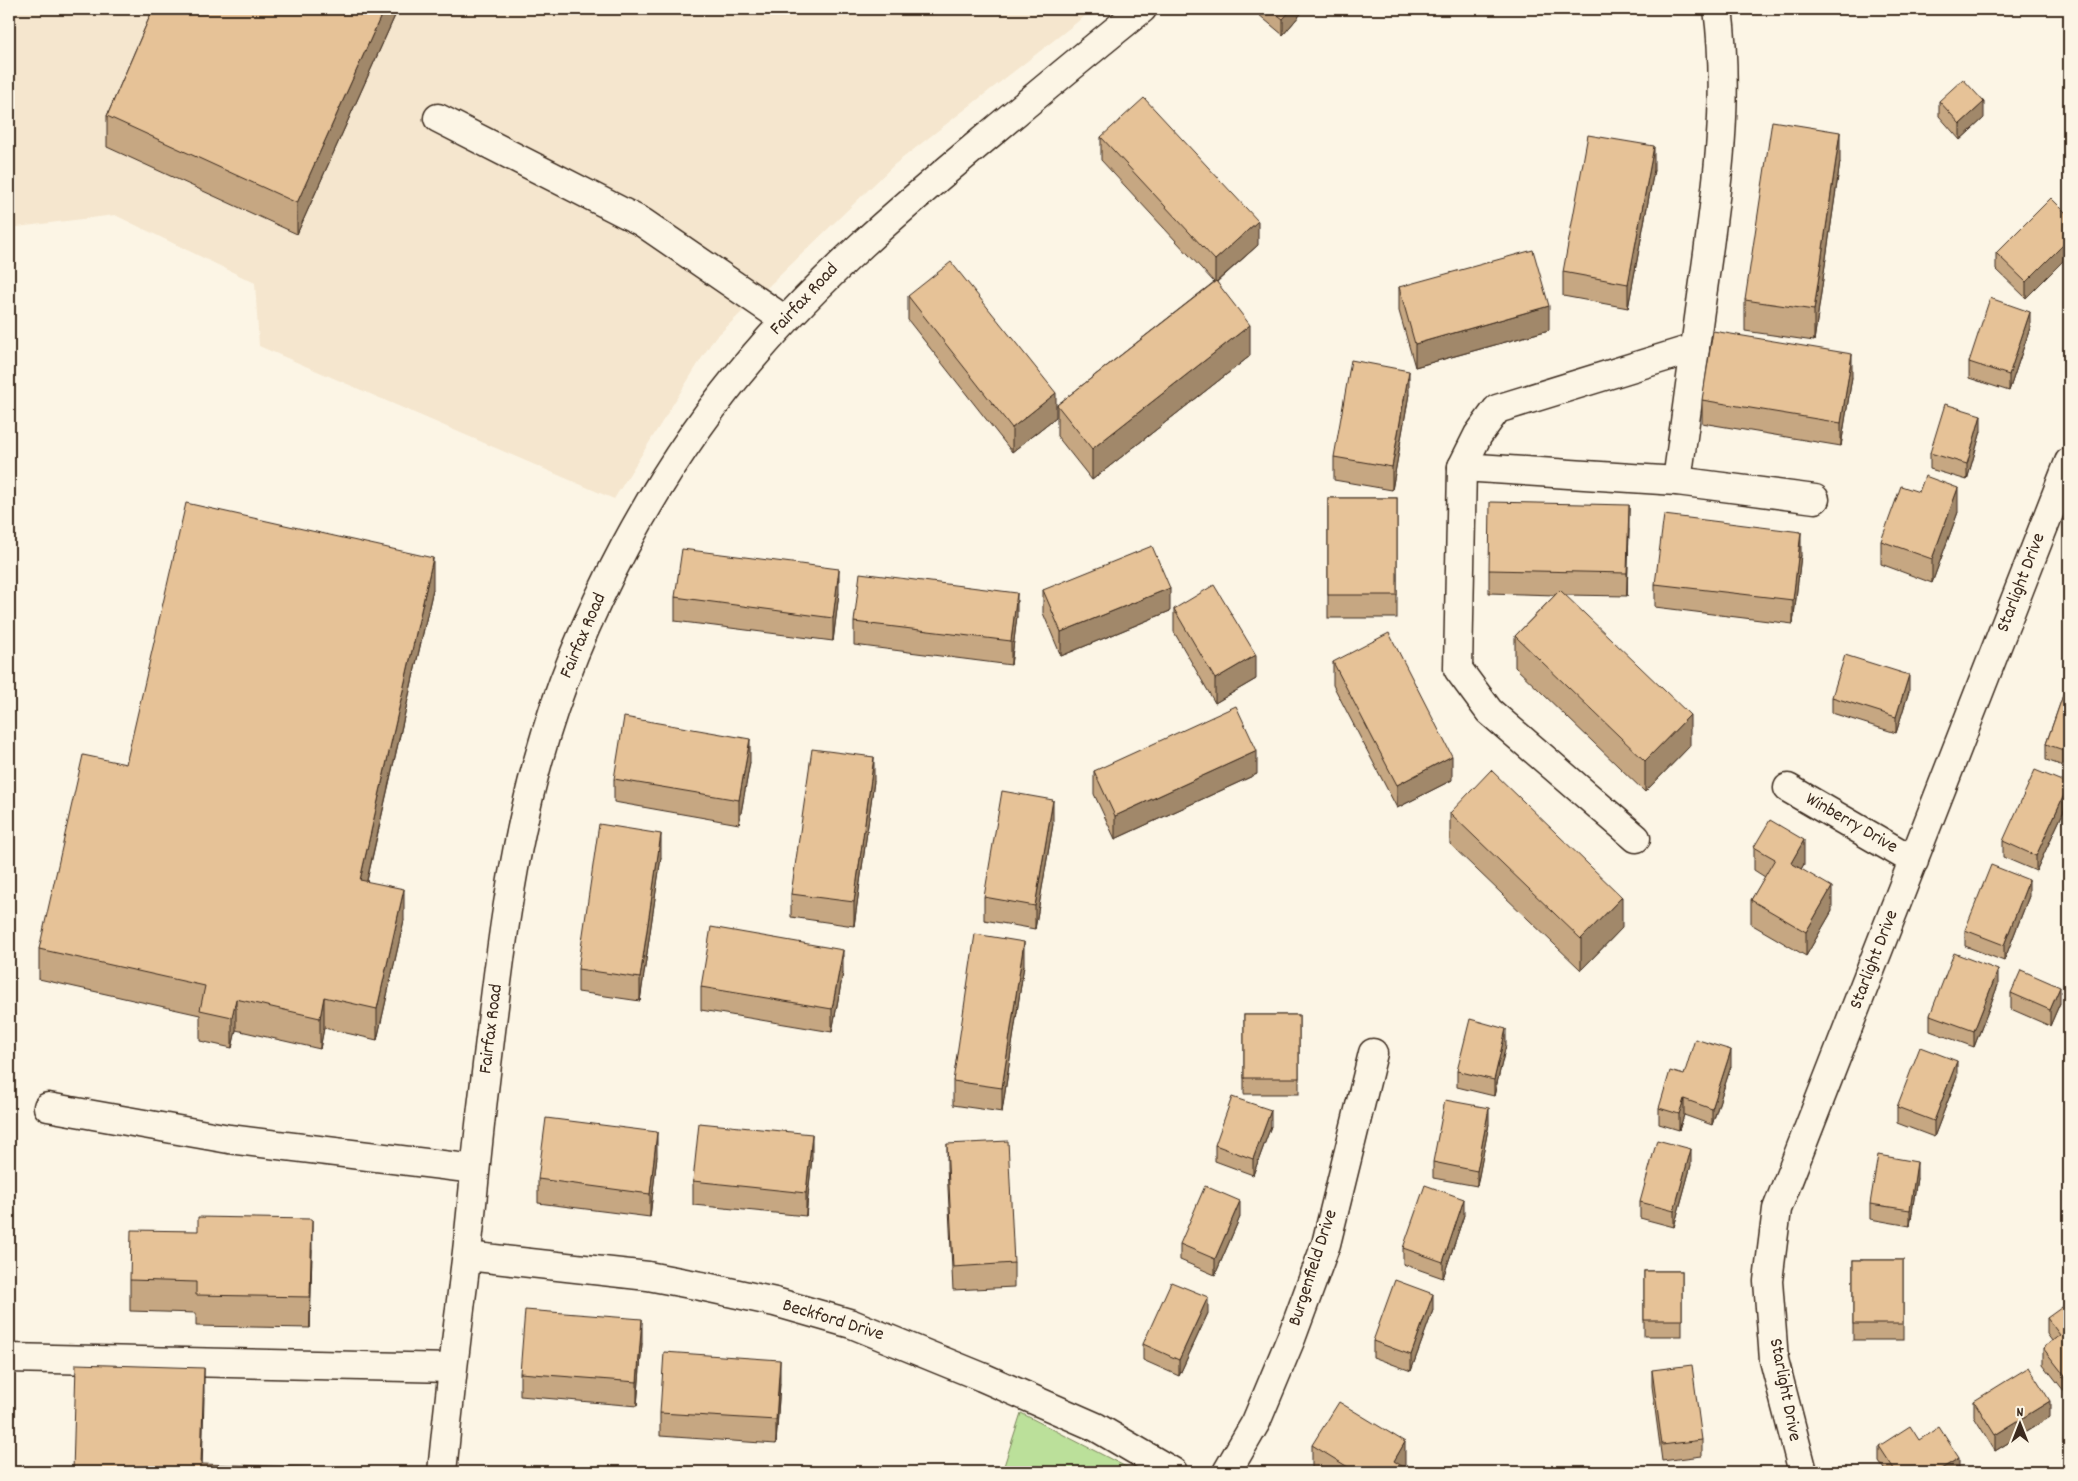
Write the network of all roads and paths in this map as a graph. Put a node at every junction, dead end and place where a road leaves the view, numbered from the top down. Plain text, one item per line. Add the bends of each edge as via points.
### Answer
1 (1142, 9) edge
2 (1718, 9) edge
3 (1112, 19) edge
4 (438, 118) dead end
5 (785, 320) junction
6 (1695, 348) junction
7 (2069, 462) edge
8 (1462, 467) junction
9 (1677, 481) junction
10 (1815, 499) dead end
11 (1788, 788) dead end
12 (1636, 838) dead end
13 (1914, 861) junction
14 (1373, 1053) dead end
15 (48, 1107) dead end
16 (475, 1169) junction
17 (467, 1256) junction
18 (9, 1358) edge
19 (452, 1368) junction
20 (442, 1472) edge
21 (1173, 1472) edge
22 (1227, 1472) edge
23 (1802, 1472) edge

1 - 3 street, Fairfax Road
2 - 6 street via 1722,37 1722,132
3 - 5 street, Fairfax Road via 838,265
4 - 5 street via 642,222
5 - 16 street, Fairfax Road via 709,412 626,545 597,601 552,717 533,778 512,883
6 - 8 street via 1497,409 1478,435
6 - 9 street
7 - 13 street, Starlight Drive
8 - 9 street
8 - 12 street via 1458,669 1489,711
9 - 10 street
11 - 13 street, Winberry Drive
13 - 23 street, Starlight Drive via 1777,1209 1768,1281 1774,1360
14 - 22 street, Burgenfield Drive via 1326,1244 1259,1414
15 - 16 street via 229,1138
16 - 17 street, Fairfax Road
17 - 19 street, Fairfax Road
17 - 21 street, Beckford Drive via 648,1276 775,1302 852,1324 1096,1427
18 - 19 street
19 - 20 street, Fairfax Road

